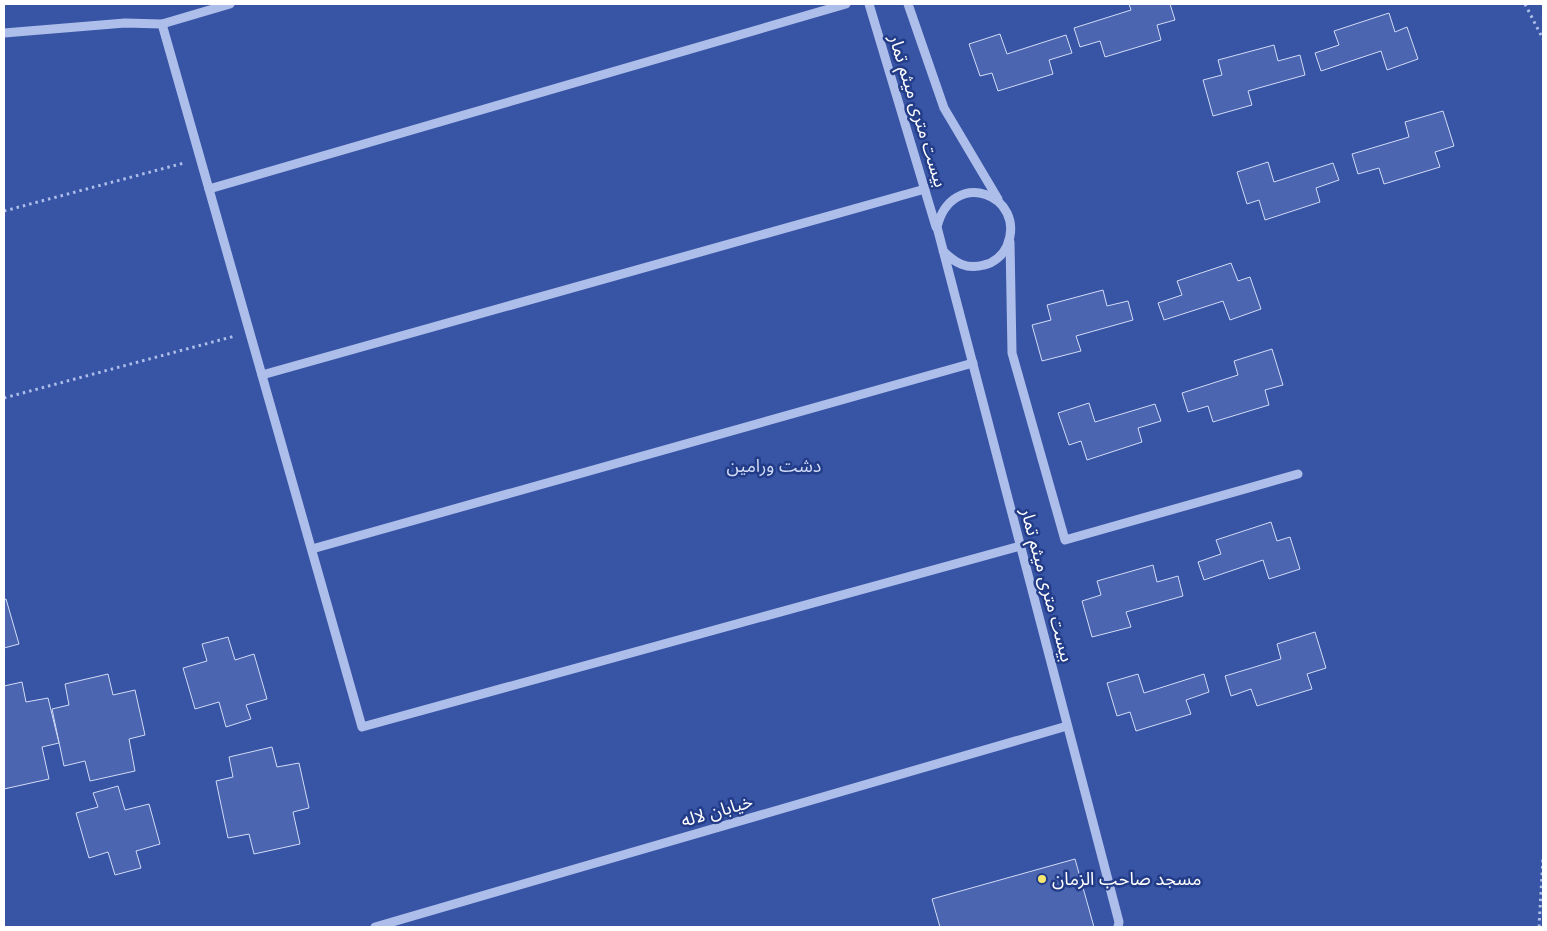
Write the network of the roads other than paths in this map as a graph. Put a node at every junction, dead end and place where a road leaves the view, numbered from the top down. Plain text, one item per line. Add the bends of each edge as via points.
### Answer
1 (230, 4) edge
2 (846, 4) edge
3 (869, 4) edge
4 (908, 4) edge
5 (162, 24) junction
6 (4, 33) edge
7 (209, 189) junction
8 (925, 189) junction
9 (1001, 204) junction
10 (936, 228) junction
11 (1010, 238) junction
12 (943, 251) junction
13 (973, 364) junction
14 (262, 375) junction
15 (1298, 474) dead end
16 (1020, 546) junction
17 (312, 549) junction
18 (1067, 726) junction
19 (389, 925) edge
20 (375, 927) edge
21 (1118, 927) edge

1 - 5 street
2 - 7 street
3 - 8 street, بیست متری میثم تمار
4 - 9 street via 944,108
5 - 6 street via 125,23
5 - 7 street
7 - 14 street
8 - 10 street, بیست متری میثم تمار
8 - 14 street
9 - 10 street via 980,193 967,193 946,205
9 - 11 street via 1008,214
10 - 12 street
11 - 12 street via 997,259 986,265 963,265
11 - 15 street via 1012,353 1065,540
12 - 13 street, بیست متری میثم تمار
13 - 16 street, بیست متری میثم تمار
13 - 17 street
14 - 17 street
16 - 17 street via 362,727
16 - 18 street, بیست متری میثم تمار
18 - 19 street, خیابان لاله
18 - 21 street, بیست متری میثم تمار
19 - 20 street, خیابان لاله

